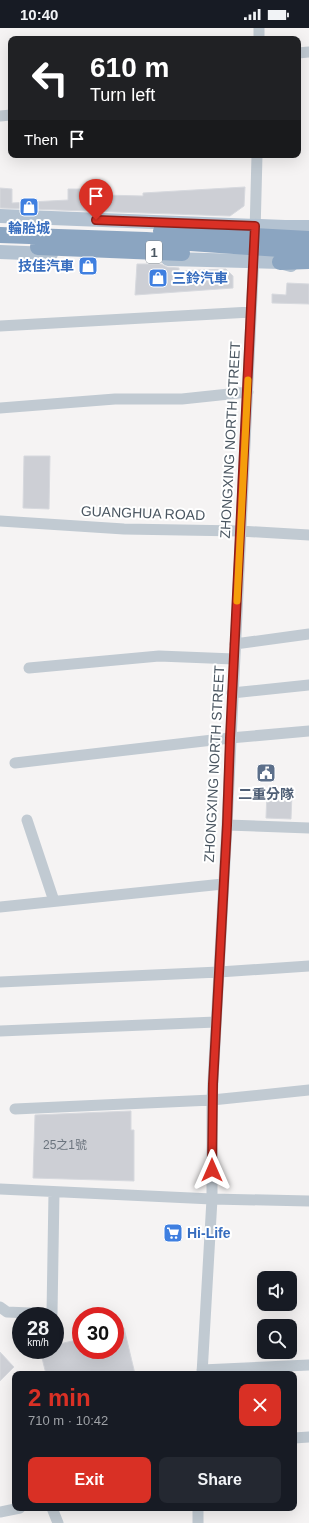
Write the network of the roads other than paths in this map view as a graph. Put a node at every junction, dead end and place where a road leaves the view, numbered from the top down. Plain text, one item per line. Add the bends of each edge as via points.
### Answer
1 (257, 158) edge
2 (0, 216) edge
3 (0, 224) edge
4 (255, 226) junction
5 (285, 227) joint
6 (309, 228) edge
7 (0, 235) edge
8 (309, 238) edge
9 (0, 246) edge
10 (0, 252) edge
11 (309, 252) edge
12 (309, 255) edge
13 (309, 261) edge
14 (253, 262) junction
15 (280, 262) junction
16 (309, 268) edge
17 (251, 312) junction
18 (0, 326) edge
19 (248, 392) junction
20 (0, 408) edge
21 (0, 521) edge
22 (240, 531) junction
23 (309, 535) edge
24 (309, 634) edge
25 (235, 644) junction
26 (234, 659) junction
27 (29, 668) dead end
28 (309, 685) edge
29 (232, 693) junction
30 (309, 730) edge
31 (230, 738) junction
32 (15, 763) dead end
33 (26, 820) dead end
34 (227, 825) junction
35 (309, 828) edge
36 (223, 884) junction
37 (54, 901) junction
38 (0, 906) edge
39 (309, 966) edge
40 (219, 972) junction
41 (0, 982) edge
42 (216, 1022) junction
43 (0, 1031) edge
44 (309, 1090) edge
45 (212, 1100) junction
46 (15, 1109) dead end
47 (0, 1189) edge
48 (54, 1192) junction
49 (212, 1199) junction
50 (309, 1201) edge
51 (0, 1307) edge
52 (309, 1365) edge
53 (202, 1371) edge
54 (217, 1371) edge
55 (309, 1437) edge
56 (297, 1438) edge
57 (12, 1510) edge
58 (53, 1511) edge
59 (198, 1511) edge
60 (0, 1512) edge
61 (58, 1523) edge
62 (198, 1523) edge

1 - 4 street, ZHONGXING NORTH STREET
2 - 4 main road, 1
3 - 8 highway, 1
4 - 5 main road, 1
4 - 14 street, ZHONGXING NORTH STREET
5 - 6 highway
7 - 11 highway via 146,240
9 - 12 highway, 1
10 - 14 main road, 1
13 - 15 highway
14 - 15 main road, 1
14 - 17 street, ZHONGXING NORTH STREET
15 - 16 main road, 1
17 - 18 street
17 - 19 street, ZHONGXING NORTH STREET
19 - 20 street via 182,399 115,399
19 - 22 street, ZHONGXING NORTH STREET
21 - 22 street, GUANGHUA ROAD via 124,529
22 - 23 street, GUANGHUA ROAD
22 - 25 street, ZHONGXING NORTH STREET
24 - 25 street
25 - 26 street, ZHONGXING NORTH STREET
26 - 27 street via 159,656
26 - 29 street, ZHONGXING NORTH STREET
28 - 29 street
29 - 31 street, ZHONGXING NORTH STREET
30 - 31 street
31 - 32 street
31 - 34 street, ZHONGXING NORTH STREET
33 - 37 street
34 - 35 street
34 - 36 street, ZHONGXING NORTH STREET
36 - 37 street
36 - 40 street, ZHONGXING NORTH STREET
37 - 38 street
39 - 40 street
40 - 41 street
40 - 42 street, ZHONGXING NORTH STREET
42 - 43 street
42 - 45 street, ZHONGXING NORTH STREET
44 - 45 street
45 - 46 street
45 - 49 street, ZHONGXING NORTH STREET
47 - 48 street
48 - 49 street
48 - 51 street via 52,1314 7,1312
49 - 50 street
49 - 53 street, ZHONGXING NORTH STREET
52 - 54 street
55 - 56 street
57 - 60 street
58 - 61 street
59 - 62 street

